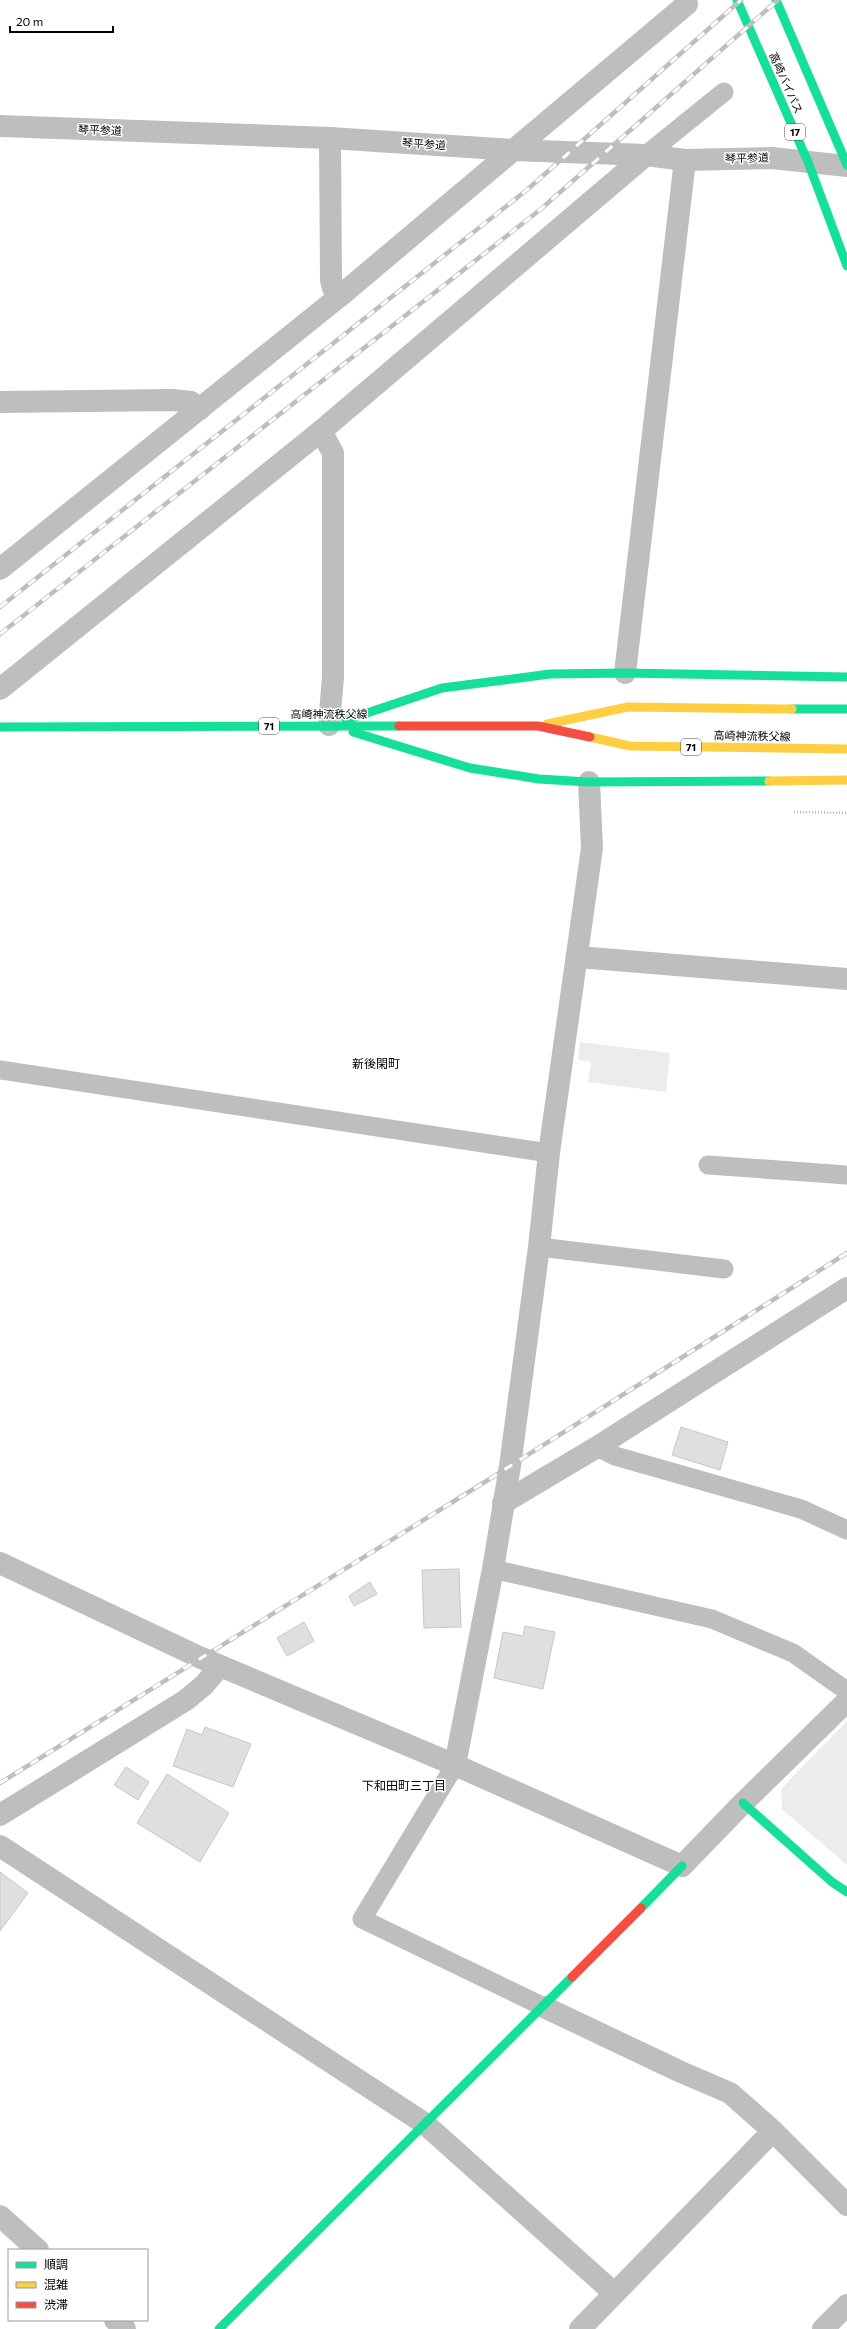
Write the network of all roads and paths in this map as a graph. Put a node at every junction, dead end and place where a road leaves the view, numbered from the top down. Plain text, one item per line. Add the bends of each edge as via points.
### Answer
1 (737, 0) edge
2 (776, 0) edge
3 (686, 4) dead end
4 (724, 92) dead end
5 (0, 126) edge
6 (330, 138) junction
7 (513, 150) junction
8 (646, 155) junction
9 (685, 160) junction
10 (808, 162) junction
11 (847, 166) edge
12 (847, 266) edge
13 (340, 296) junction
14 (0, 402) edge
15 (200, 409) junction
16 (320, 431) junction
17 (0, 569) edge
18 (625, 672) junction
19 (847, 677) edge
20 (0, 689) edge
21 (847, 709) edge
22 (329, 725) junction
23 (538, 726) junction
24 (0, 727) edge
25 (847, 749) edge
26 (847, 780) edge
27 (589, 782) junction
28 (809, 812) dead end
29 (847, 813) edge
30 (578, 957) junction
31 (847, 979) edge
32 (0, 1070) edge
33 (549, 1153) junction
34 (708, 1165) dead end
35 (847, 1175) edge
36 (539, 1248) junction
37 (724, 1269) dead end
38 (847, 1288) edge
39 (597, 1447) junction
40 (503, 1504) junction
41 (847, 1530) edge
42 (0, 1563) edge
43 (493, 1569) junction
44 (220, 1666) junction
45 (847, 1692) edge
46 (847, 1701) edge
47 (455, 1765) junction
48 (743, 1803) junction
49 (0, 1815) edge
50 (0, 1846) edge
51 (682, 1866) junction
52 (847, 1892) edge
53 (544, 2007) junction
54 (424, 2123) junction
55 (773, 2131) junction
56 (847, 2205) edge
57 (0, 2216) edge
58 (37, 2249) edge
59 (614, 2292) junction
60 (847, 2305) edge
61 (116, 2321) edge
62 (125, 2329) edge
63 (219, 2329) edge
64 (580, 2329) edge
65 (823, 2329) edge

1 - 10 main road, 高崎バイパス / 17
2 - 11 main road
3 - 7 street
4 - 8 lane
5 - 6 street, 琴平参道
6 - 7 street, 琴平参道
6 - 13 street via 331,280 333,288
7 - 8 street, 琴平参道
7 - 13 street
8 - 9 street, 琴平参道
8 - 16 street
9 - 10 street, 琴平参道 via 772,158
9 - 18 street
10 - 11 street, 琴平参道
10 - 12 main road, 高崎バイパス / 17
13 - 15 street
14 - 15 street via 172,400 191,402
15 - 17 street
16 - 20 street
16 - 22 street via 333,453 333,677
18 - 19 main road, 71
18 - 22 main road, 71 via 550,674 442,688
21 - 23 main road, 高崎神流秩父線 / 71 via 628,707
22 - 23 main road, 高崎神流秩父線 / 71
22 - 24 main road, 高崎神流秩父線 / 71
22 - 27 main road, 71 via 470,768 539,780
23 - 25 main road, 高崎神流秩父線 / 71 via 630,746
26 - 27 main road, 71
27 - 30 street via 592,848
28 - 29 path
30 - 31 street
30 - 33 street
32 - 33 lane
33 - 36 street
34 - 35 lane
36 - 37 lane
36 - 40 street
38 - 39 street
39 - 40 street
39 - 41 lane via 615,1456 801,1509
40 - 43 street
42 - 44 street
43 - 45 lane via 712,1619 793,1652
43 - 47 street
44 - 47 street
44 - 49 street via 204,1685 186,1700
46 - 48 street
47 - 51 street
47 - 53 lane via 362,1919
48 - 51 street
48 - 52 main road via 832,1882
50 - 54 street
51 - 53 main road
53 - 54 main road
53 - 55 street via 730,2093
54 - 59 street
54 - 63 main road
55 - 56 street
55 - 59 street
57 - 58 street
59 - 64 street
60 - 65 street
61 - 62 street

